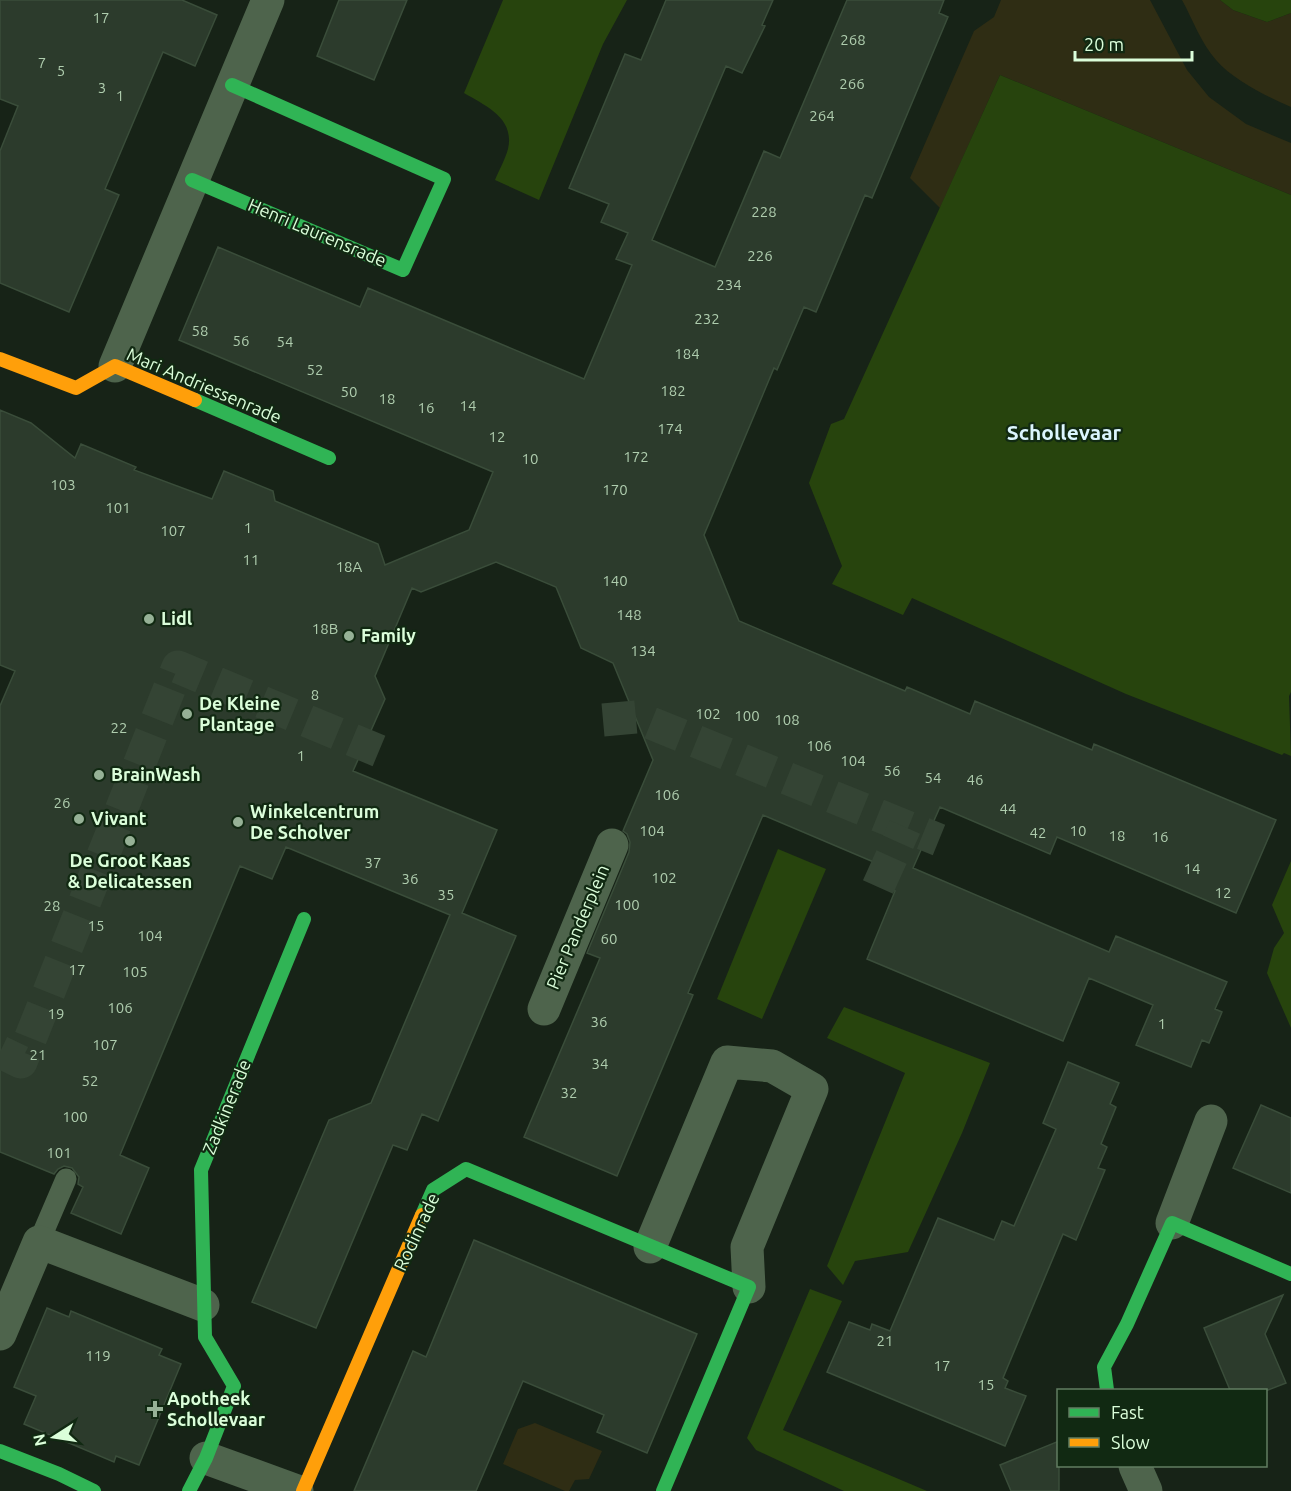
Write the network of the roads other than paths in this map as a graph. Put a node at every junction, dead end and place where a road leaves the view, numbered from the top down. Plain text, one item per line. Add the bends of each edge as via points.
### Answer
1 (268, 0) edge
2 (232, 85) junction
3 (192, 180) junction
4 (0, 359) edge
5 (115, 366) junction
6 (329, 458) dead end
7 (612, 845) dead end
8 (304, 920) dead end
9 (544, 1009) dead end
10 (1211, 1121) dead end
11 (66, 1179) dead end
12 (1172, 1223) junction
13 (39, 1242) junction
14 (650, 1247) junction
15 (1291, 1274) edge
16 (749, 1287) junction
17 (202, 1305) junction
18 (0, 1334) edge
19 (1107, 1389) edge
20 (0, 1451) edge
21 (206, 1458) junction
22 (1135, 1467) edge
23 (94, 1491) edge
24 (189, 1491) edge
25 (297, 1491) edge
26 (303, 1491) edge
27 (663, 1491) edge
28 (1146, 1491) edge

1 - 2 street
2 - 3 street
2 - 3 street, Henri Laurensrade via 444,179 403,270
3 - 5 street
4 - 5 street, Mari Andriessenrade via 75,388
5 - 6 street, Mari Andriessenrade
7 - 9 street, Pier Panderplein
8 - 17 street, Zadkinerade via 201,1170
10 - 12 street
11 - 13 lane
12 - 15 street
12 - 19 street via 1104,1366
13 - 17 street
13 - 18 street
14 - 16 street, Rodinrade
14 - 16 street via 727,1062 772,1066 812,1089 747,1247
14 - 26 street, Rodinrade via 466,1169 433,1190
16 - 27 street
17 - 21 street, Zadkinerade via 205,1337 234,1386
20 - 23 street
21 - 24 street, Zadkinerade
21 - 25 street
22 - 28 street

